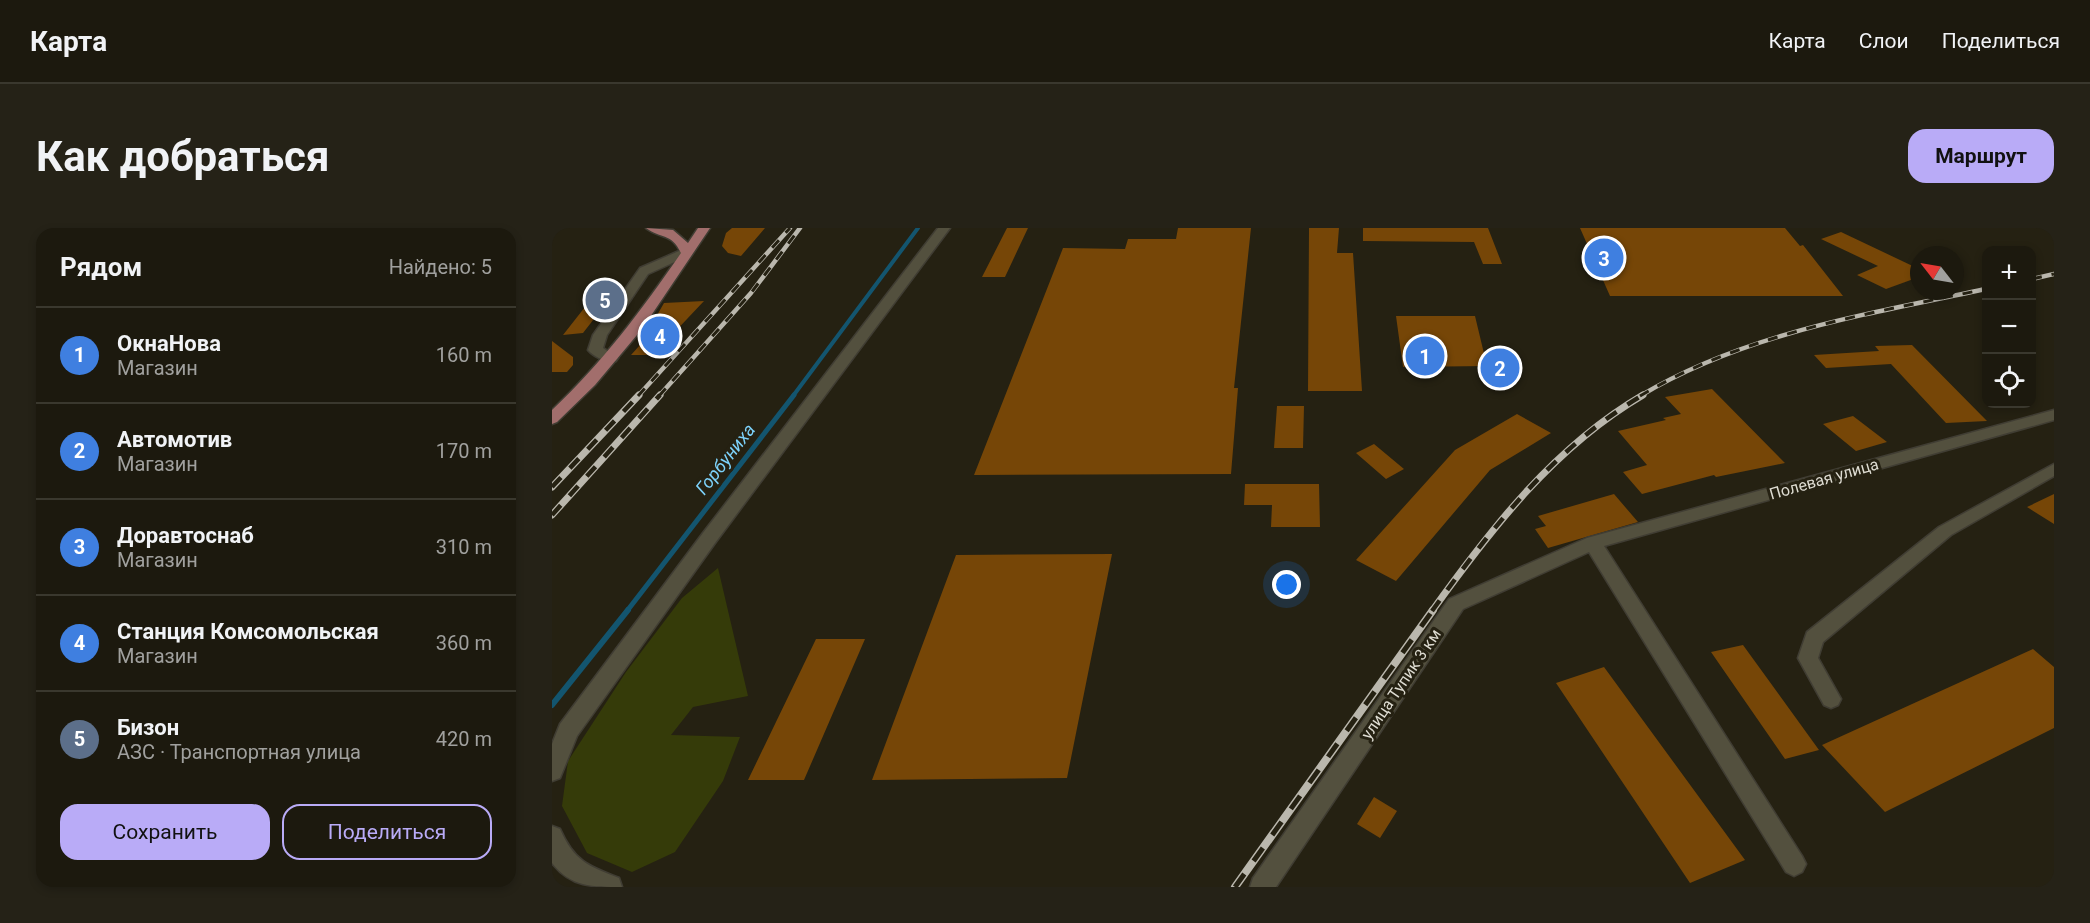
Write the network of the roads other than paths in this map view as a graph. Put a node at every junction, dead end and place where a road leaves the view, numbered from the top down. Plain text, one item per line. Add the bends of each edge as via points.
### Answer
1 (652, 228) edge
2 (704, 228) edge
3 (944, 228) edge
4 (686, 252) junction
5 (611, 358) junction
6 (2054, 415) edge
7 (552, 419) edge
8 (2054, 469) edge
9 (1593, 543) junction
10 (1831, 699) dead end
11 (552, 771) edge
12 (552, 837) edge
13 (1794, 864) dead end
14 (610, 887) edge
15 (1262, 887) edge

1 - 4 main road via 671,233 682,241
2 - 4 main road
3 - 11 street via 568,731
4 - 5 main road
4 - 5 street via 644,271 600,335 595,350
5 - 7 main road
6 - 9 street, Полевая улица
8 - 10 street via 1945,531 1814,638 1808,658
9 - 13 street
9 - 15 street, улица Тупик 3 км via 1456,604
12 - 14 street via 559,855 578,875

